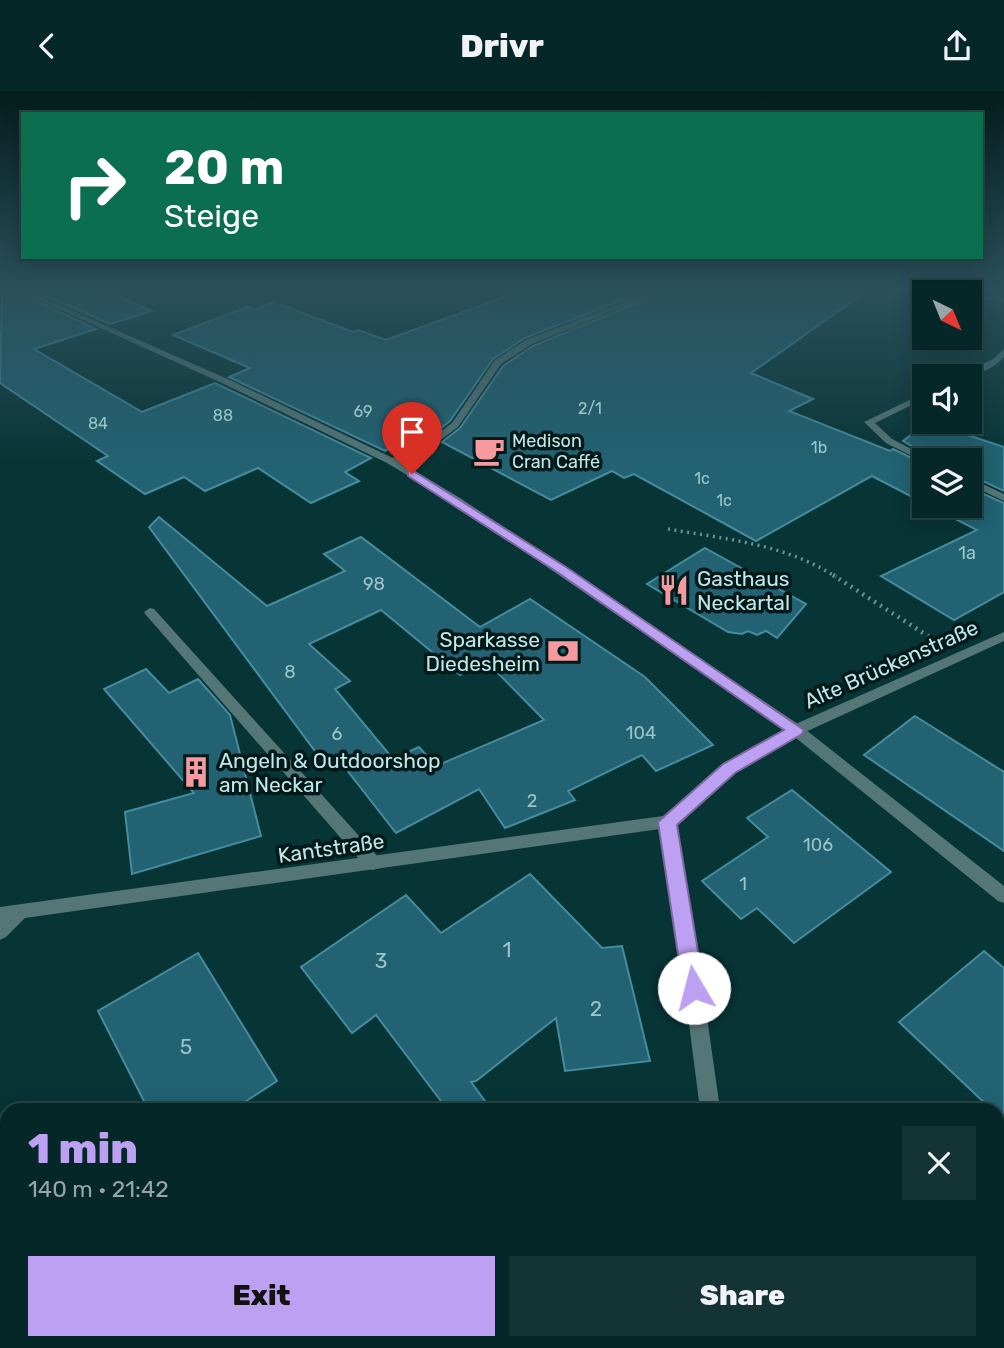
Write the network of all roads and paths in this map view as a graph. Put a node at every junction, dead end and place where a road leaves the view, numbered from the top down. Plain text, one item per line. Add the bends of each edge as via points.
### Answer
1 (153, 349) edge
2 (519, 349) edge
3 (1004, 352) edge
4 (982, 368) edge
5 (912, 401) edge
6 (912, 452) edge
7 (391, 461) junction
8 (982, 487) edge
9 (1004, 498) edge
10 (668, 529) dead end
11 (149, 613) dead end
12 (1004, 636) edge
13 (958, 657) junction
14 (796, 730) junction
15 (667, 822) junction
16 (373, 863) junction
17 (1004, 896) edge
18 (19, 913) junction
19 (0, 914) edge
20 (0, 932) edge
21 (709, 1103) edge

1 - 7 street
2 - 7 street via 498,362 455,425
3 - 4 street
5 - 6 street via 869,422 889,441
7 - 14 street via 540,555
8 - 9 street
10 - 13 path via 757,544 816,563
11 - 16 street
12 - 13 street, Alte Brückenstraße
13 - 14 street, Alte Brückenstraße
14 - 15 street, Alte Brückenstraße via 729,769
14 - 17 street
15 - 16 street, Kantstraße
15 - 21 street
16 - 18 street, Kantstraße
18 - 19 street, Kantstraße
18 - 20 street

